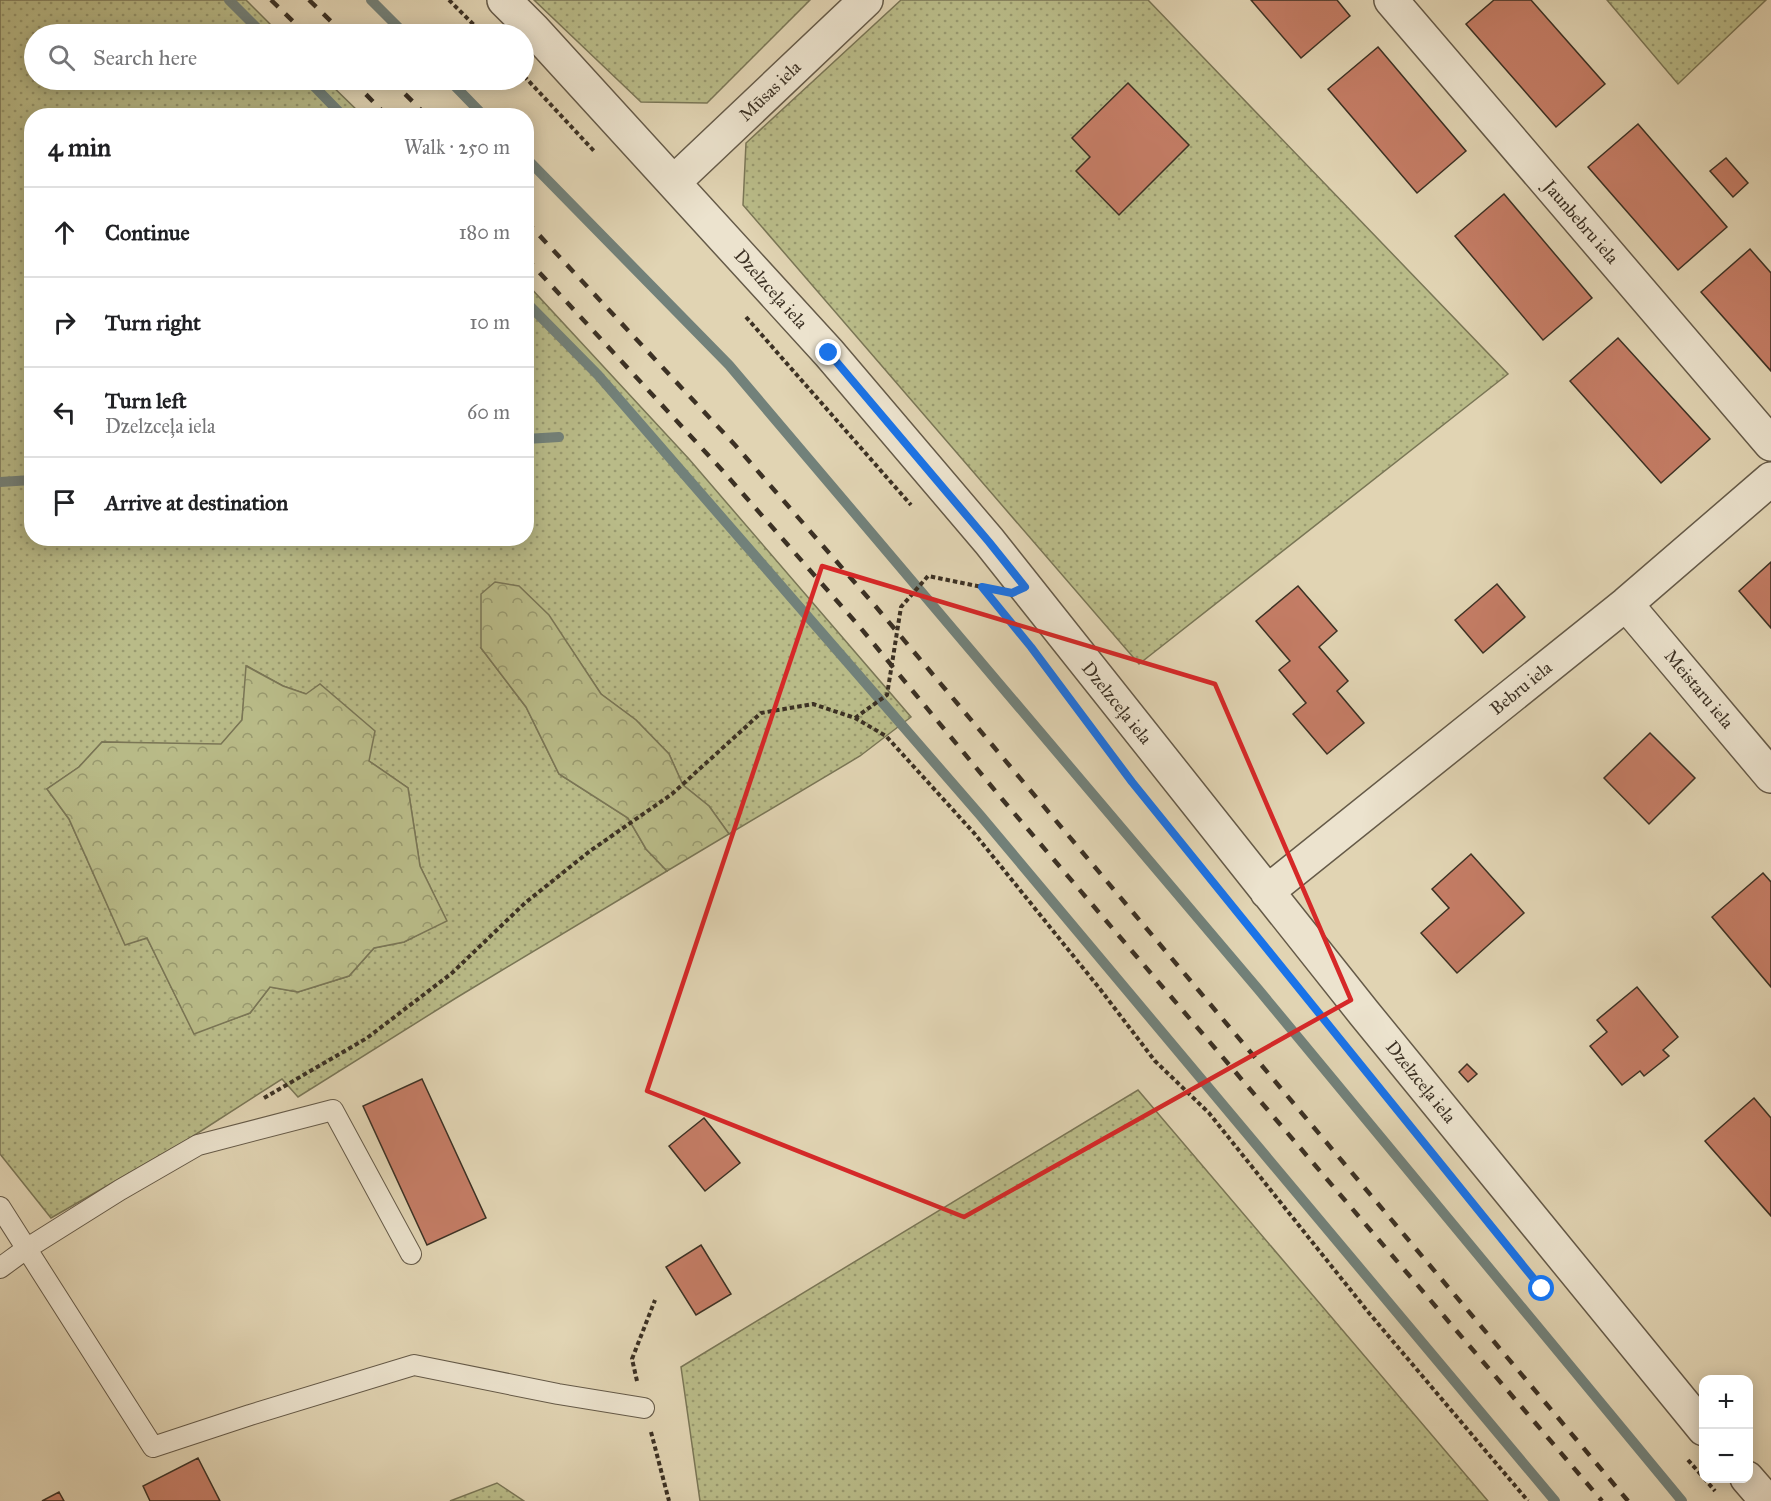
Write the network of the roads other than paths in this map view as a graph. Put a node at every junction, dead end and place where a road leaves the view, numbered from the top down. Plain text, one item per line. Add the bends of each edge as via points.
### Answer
1 (504, 0) edge
2 (866, 0) edge
3 (1391, 0) edge
4 (529, 24) edge
5 (534, 29) edge
6 (674, 183) junction
7 (1771, 444) edge
8 (1771, 479) edge
9 (1626, 604) junction
10 (1771, 776) edge
11 (1267, 891) junction
12 (0, 1207) edge
13 (26, 1249) junction
14 (411, 1254) dead end
15 (0, 1268) edge
16 (644, 1408) dead end
17 (1699, 1423) edge
18 (1751, 1483) edge
19 (1767, 1501) edge

1 - 4 street, Dzelzceļa iela
2 - 6 street, Mūsas iela
3 - 7 street, Jaunbebru iela
5 - 6 street, Dzelzceļa iela
6 - 11 street, Dzelzceļa iela via 829,353 989,542
8 - 9 street, Bebru iela
9 - 10 street, Meistaru iela
9 - 11 street, Bebru iela
11 - 17 street, Dzelzceļa iela
12 - 13 lane
13 - 14 lane via 198,1145 333,1110
13 - 15 lane
13 - 16 lane via 153,1447 414,1365
18 - 19 street

